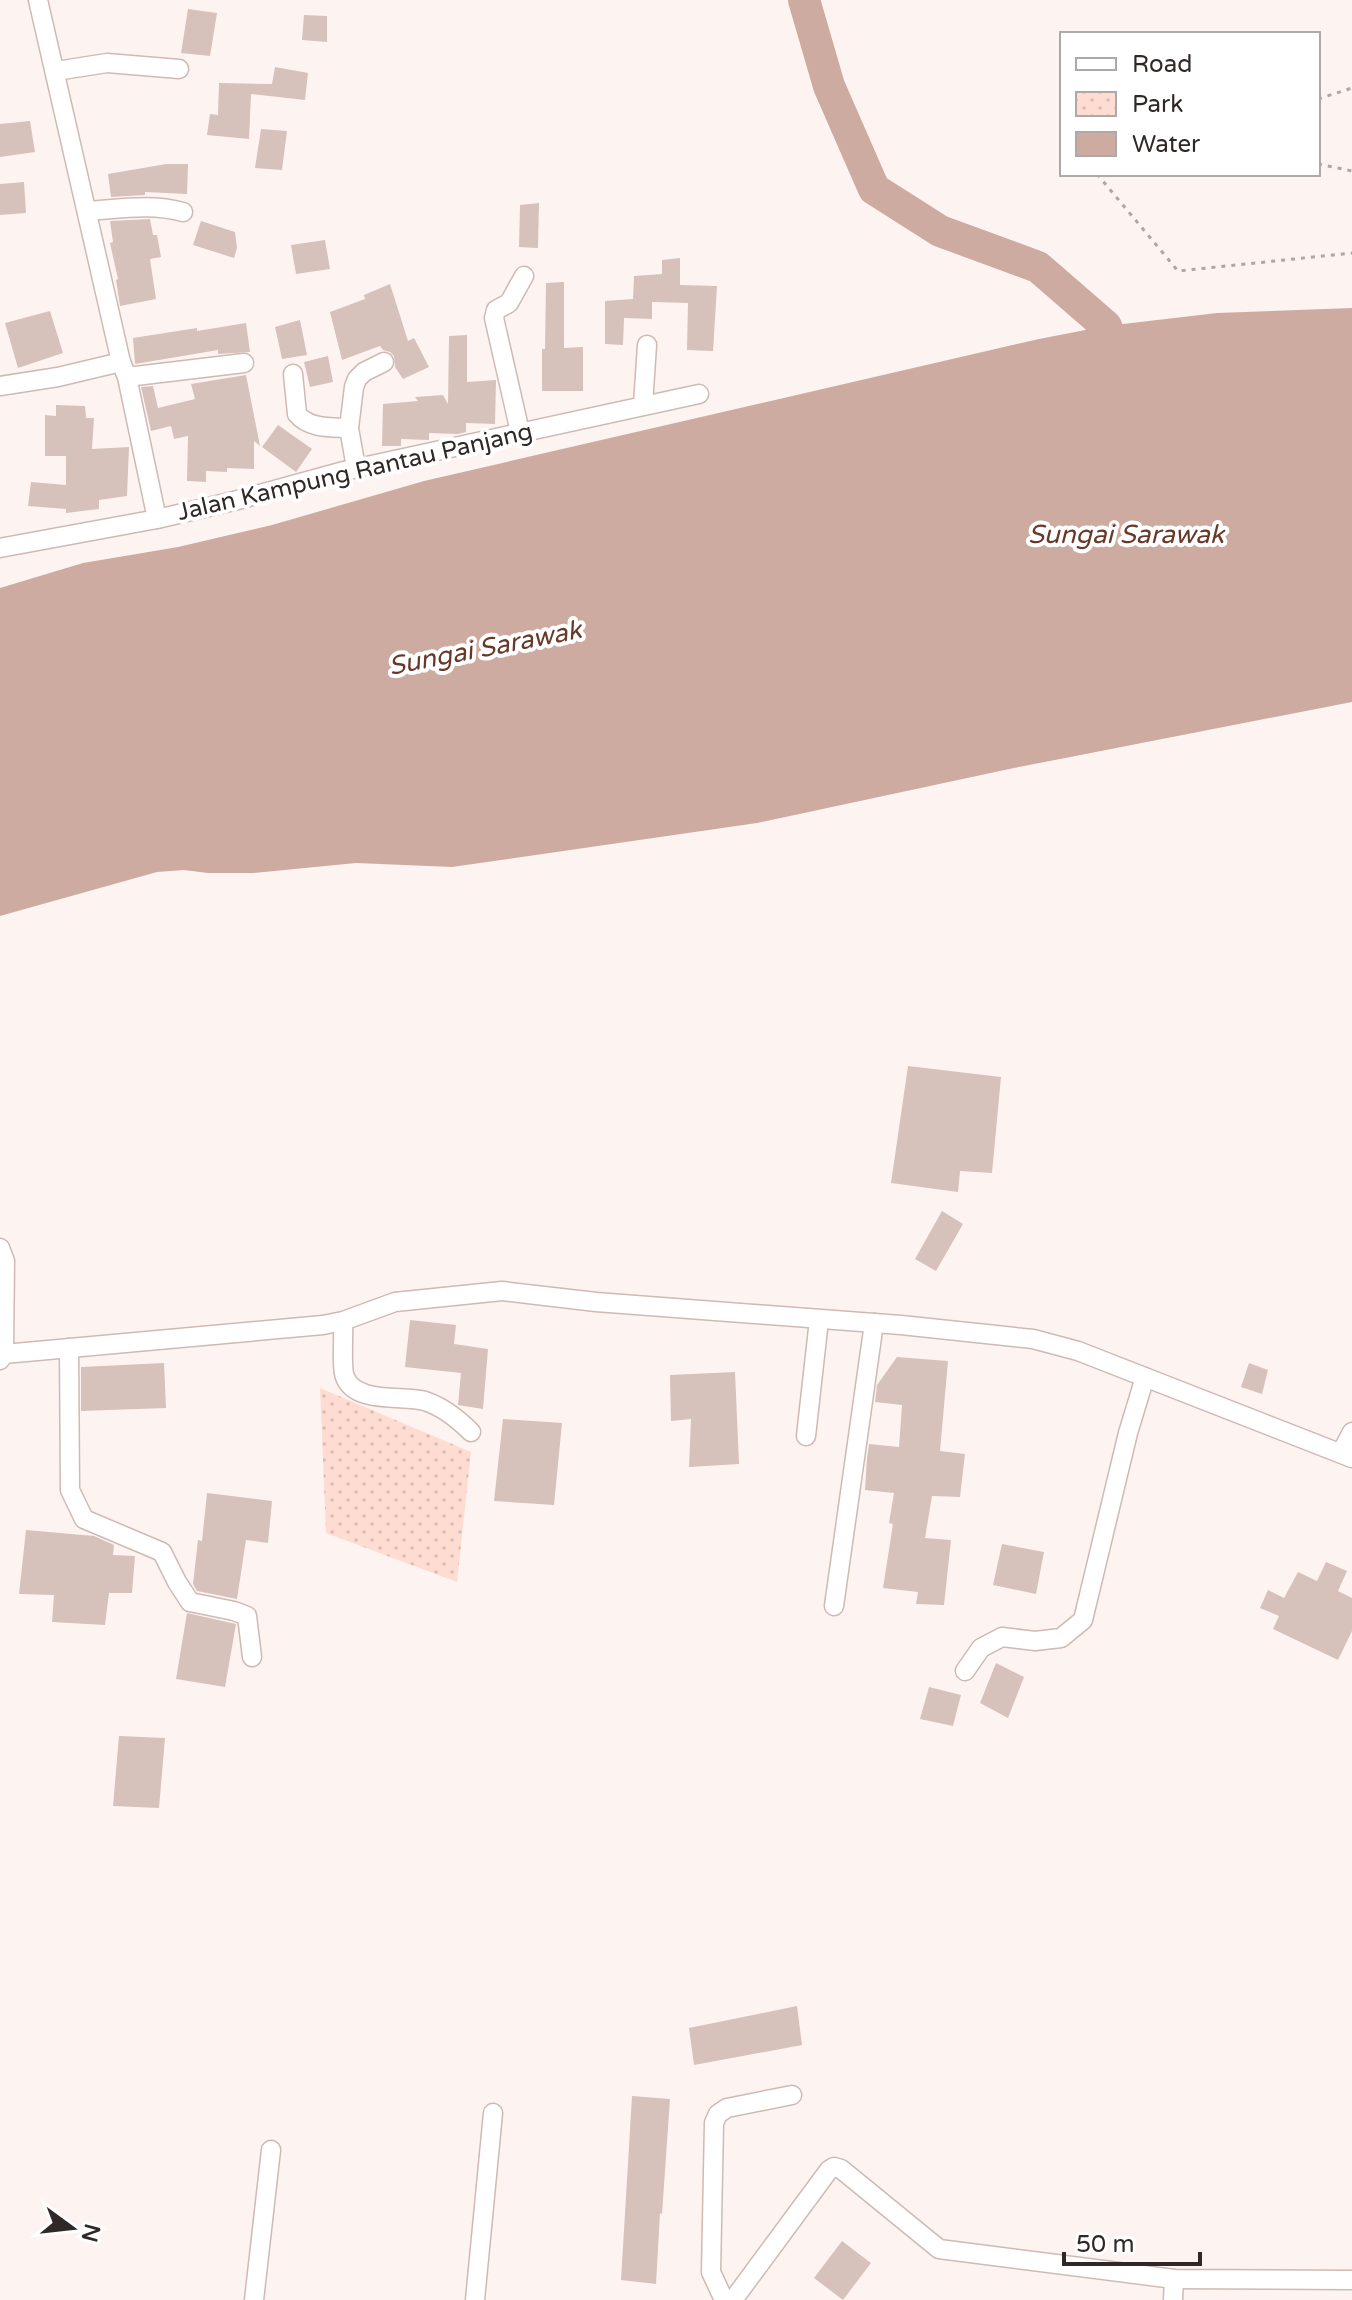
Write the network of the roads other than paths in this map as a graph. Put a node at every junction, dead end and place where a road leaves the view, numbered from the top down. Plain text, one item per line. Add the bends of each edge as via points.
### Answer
1 (38, 0) edge
2 (179, 69) dead end
3 (56, 71) junction
4 (87, 211) junction
5 (183, 212) dead end
6 (524, 276) dead end
7 (647, 345) dead end
8 (384, 362) dead end
9 (244, 363) dead end
10 (124, 369) junction
11 (293, 374) dead end
12 (0, 386) edge
13 (699, 394) dead end
14 (643, 405) junction
15 (349, 428) junction
16 (520, 432) junction
17 (356, 468) junction
18 (157, 519) junction
19 (0, 548) edge
20 (0, 1248) edge
21 (819, 1320) junction
22 (343, 1321) junction
23 (874, 1323) junction
24 (69, 1348) junction
25 (2, 1357) edge
26 (1145, 1377) junction
27 (471, 1432) dead end
28 (1352, 1432) edge
29 (806, 1436) dead end
30 (1346, 1455) edge
31 (834, 1606) dead end
32 (252, 1657) dead end
33 (965, 1671) dead end
34 (792, 2095) dead end
35 (493, 2113) dead end
36 (271, 2150) dead end
37 (1174, 2279) junction
38 (1352, 2280) edge
39 (254, 2300) edge
40 (475, 2300) edge
41 (724, 2300) edge
42 (733, 2300) edge
43 (1173, 2300) edge

1 - 3 street, Jalan Kampung Rantau Panjang
2 - 3 street via 107,63
3 - 4 street, Jalan Kampung Rantau Panjang
4 - 5 street via 146,207
4 - 10 street, Jalan Kampung Rantau Panjang
6 - 16 street via 494,318
7 - 14 street
8 - 15 street via 357,379
9 - 10 street
10 - 12 street
10 - 18 street, Jalan Kampung Rantau Panjang
11 - 15 street via 301,419
13 - 14 street, Jalan Kampung Rantau Panjang
14 - 16 street, Jalan Kampung Rantau Panjang
15 - 17 street
16 - 17 street, Jalan Kampung Rantau Panjang
17 - 18 street, Jalan Kampung Rantau Panjang
18 - 19 street
20 - 25 street via 5,1261
21 - 22 street via 502,1291 395,1302
21 - 23 street
21 - 29 street
22 - 24 street
22 - 27 street via 344,1376 353,1388 372,1396 424,1401
23 - 26 street via 1033,1339
23 - 31 street
24 - 25 street
24 - 32 street via 70,1490 84,1519 162,1552 190,1602 247,1616
26 - 30 street
26 - 33 street via 1083,1620 1061,1638 1002,1637 981,1648
28 - 30 street
34 - 41 street via 727,2108 714,2123 711,2272
35 - 40 street
36 - 39 street
37 - 38 street
37 - 42 street via 939,2249 834,2167
37 - 43 street

